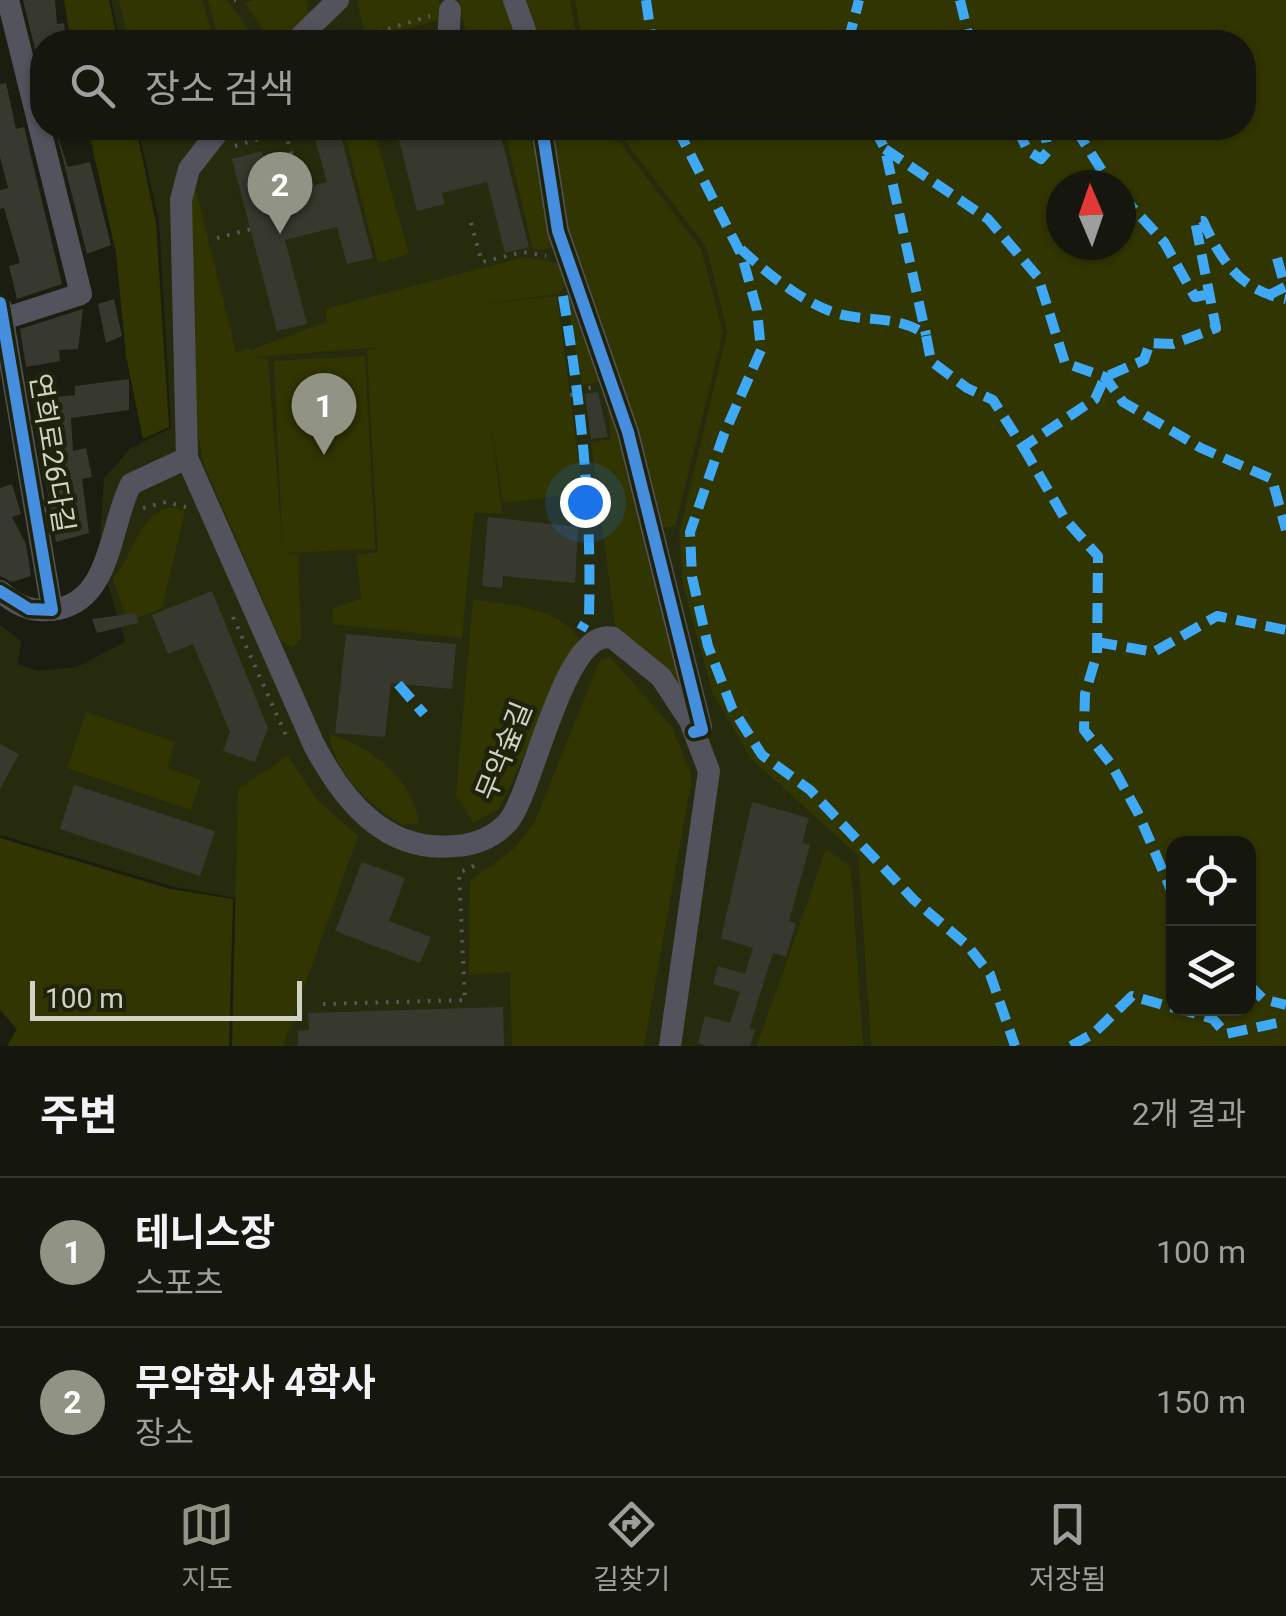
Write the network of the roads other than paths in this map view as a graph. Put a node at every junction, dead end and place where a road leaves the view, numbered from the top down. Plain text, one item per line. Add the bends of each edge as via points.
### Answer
1 (8, 0) edge
2 (338, 0) edge
3 (514, 0) edge
4 (450, 10) dead end
5 (307, 30) edge
6 (449, 30) edge
7 (525, 30) edge
8 (30, 89) edge
9 (43, 140) edge
10 (221, 140) edge
11 (544, 140) edge
12 (1, 314) edge
13 (187, 458) junction
14 (0, 592) edge
15 (52, 610) junction
16 (694, 732) junction
17 (670, 1046) edge

1 - 8 street, 연희로26다길
2 - 5 street
3 - 7 street
4 - 6 street
9 - 12 street, 연희로26다길 via 81,294
10 - 13 street via 189,169 181,200
11 - 16 street via 566,260 628,432 702,730
12 - 15 street, 연희로26다길
13 - 15 street via 132,484 97,580 80,602
13 - 16 street, 무악숲길 via 328,772 366,818 390,835 423,846 476,844 508,822 560,694 596,638 613,638 661,677
14 - 15 street via 29,609
16 - 17 street, 무악숲길 via 709,770

